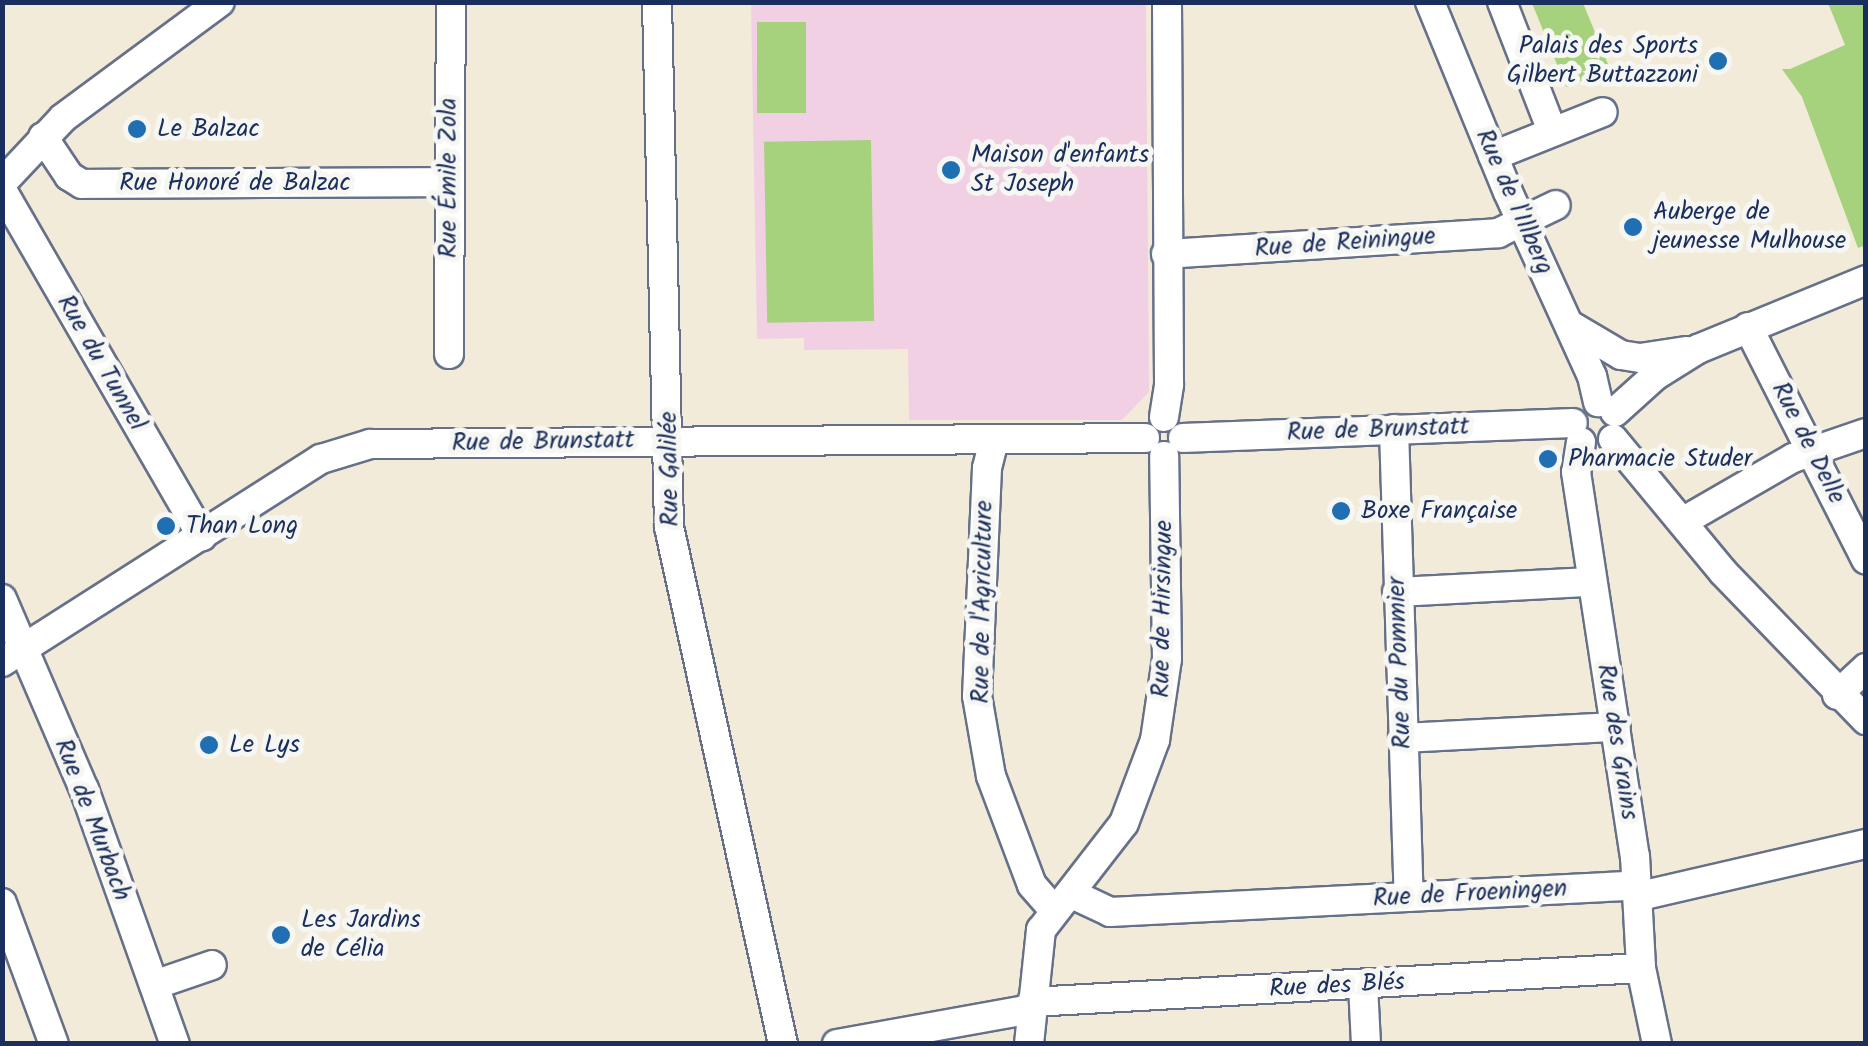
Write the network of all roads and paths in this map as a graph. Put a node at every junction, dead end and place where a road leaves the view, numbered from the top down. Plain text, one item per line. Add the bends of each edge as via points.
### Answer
1 (220, 2) edge
2 (451, 2) edge
3 (656, 2) edge
4 (1167, 2) edge
5 (1430, 2) edge
6 (1502, 2) edge
7 (1603, 112) dead end
8 (1552, 132) junction
9 (43, 138) junction
10 (1493, 156) junction
11 (449, 182) junction
12 (2, 187) edge
13 (1556, 205) dead end
14 (1522, 222) junction
15 (1166, 254) junction
16 (1866, 280) edge
17 (1570, 325) junction
18 (1748, 327) junction
19 (1698, 349) junction
20 (448, 354) dead end
21 (1609, 418) junction
22 (1394, 429) junction
23 (1577, 432) junction
24 (1866, 433) edge
25 (1164, 437) junction
26 (670, 440) junction
27 (994, 440) junction
28 (1814, 450) junction
29 (1682, 522) junction
30 (202, 536) junction
31 (1866, 560) edge
32 (1592, 582) junction
33 (1397, 592) junction
34 (2, 600) edge
35 (12, 655) edge
36 (1866, 668) edge
37 (1837, 694) junction
38 (1866, 720) edge
39 (1616, 727) junction
40 (1403, 738) junction
41 (1866, 844) edge
42 (1638, 889) junction
43 (1409, 897) junction
44 (1063, 902) junction
45 (2, 903) edge
46 (212, 965) dead end
47 (1641, 968) junction
48 (154, 985) junction
49 (1363, 985) junction
50 (1032, 1005) junction
51 (54, 1044) edge
52 (176, 1044) edge
53 (784, 1044) edge
54 (837, 1044) edge
55 (1029, 1044) edge
56 (1366, 1044) edge
57 (1657, 1044) edge

1 - 9 street
2 - 11 street, Rue Émile Zola
3 - 26 street, Rue Galilée
4 - 15 street, Rue de Hirsingue
5 - 10 street, Rue de l'Illberg
6 - 8 street
7 - 8 street
8 - 10 street
9 - 11 street, Rue Honoré de Balzac via 75,182 91,185
9 - 12 street
10 - 14 street, Rue de l'Illberg
11 - 20 street, Rue Émile Zola
12 - 30 street, Rue du Tunnel
13 - 14 street, Rue de Reiningue
14 - 15 street, Rue de Reiningue via 1498,233
14 - 17 street, Rue de l'Illberg
15 - 25 street, Rue de Hirsingue
16 - 18 street
17 - 19 street via 1622,355
17 - 21 street, Rue de l'Illberg
18 - 19 street
18 - 28 street, Rue de Delle
19 - 21 street via 1655,376
21 - 23 street via 1578,410
21 - 23 street, Rue de Brunstatt via 1594,447
21 - 29 street, Rue de l'Illberg
22 - 23 street, Rue de Brunstatt
22 - 25 street, Rue de Brunstatt
22 - 33 street, Rue du Pommier
23 - 32 street, Rue des Grains
24 - 28 street
25 - 27 street, Rue de Brunstatt
25 - 44 street, Rue de Hirsingue via 1167,659 1154,740 1124,823
26 - 27 street, Rue de Brunstatt
26 - 30 street, Rue de Brunstatt via 370,444 321,459
26 - 53 street, Rue Galilée via 669,527
27 - 44 street, Rue de l'Agriculture via 987,468 977,696 991,776 1032,885
28 - 29 street
28 - 31 street, Rue de Delle
29 - 37 street, Rue de l'Illberg
30 - 35 street, Rue de Brunstatt
32 - 33 street
32 - 39 street, Rue des Grains
33 - 40 street, Rue du Pommier
34 - 35 street, Rue de Murbach
35 - 48 street, Rue de Murbach via 84,789
36 - 37 street
37 - 38 street, Rue de l'Illberg
39 - 40 street
39 - 42 street, Rue des Grains
40 - 43 street, Rue du Pommier
41 - 42 street, Rue de Froeningen via 1649,894
42 - 43 street, Rue de Froeningen
42 - 47 street, Rue des Grains
43 - 44 street, Rue de Froeningen via 1110,912
44 - 50 street via 1037,944
45 - 51 street
46 - 48 street
47 - 49 street, Rue des Blés
47 - 57 street, Rue des Grains
48 - 52 street, Rue de Murbach
49 - 50 street, Rue des Blés
49 - 56 street
50 - 54 street, Rue des Blés
50 - 55 street

